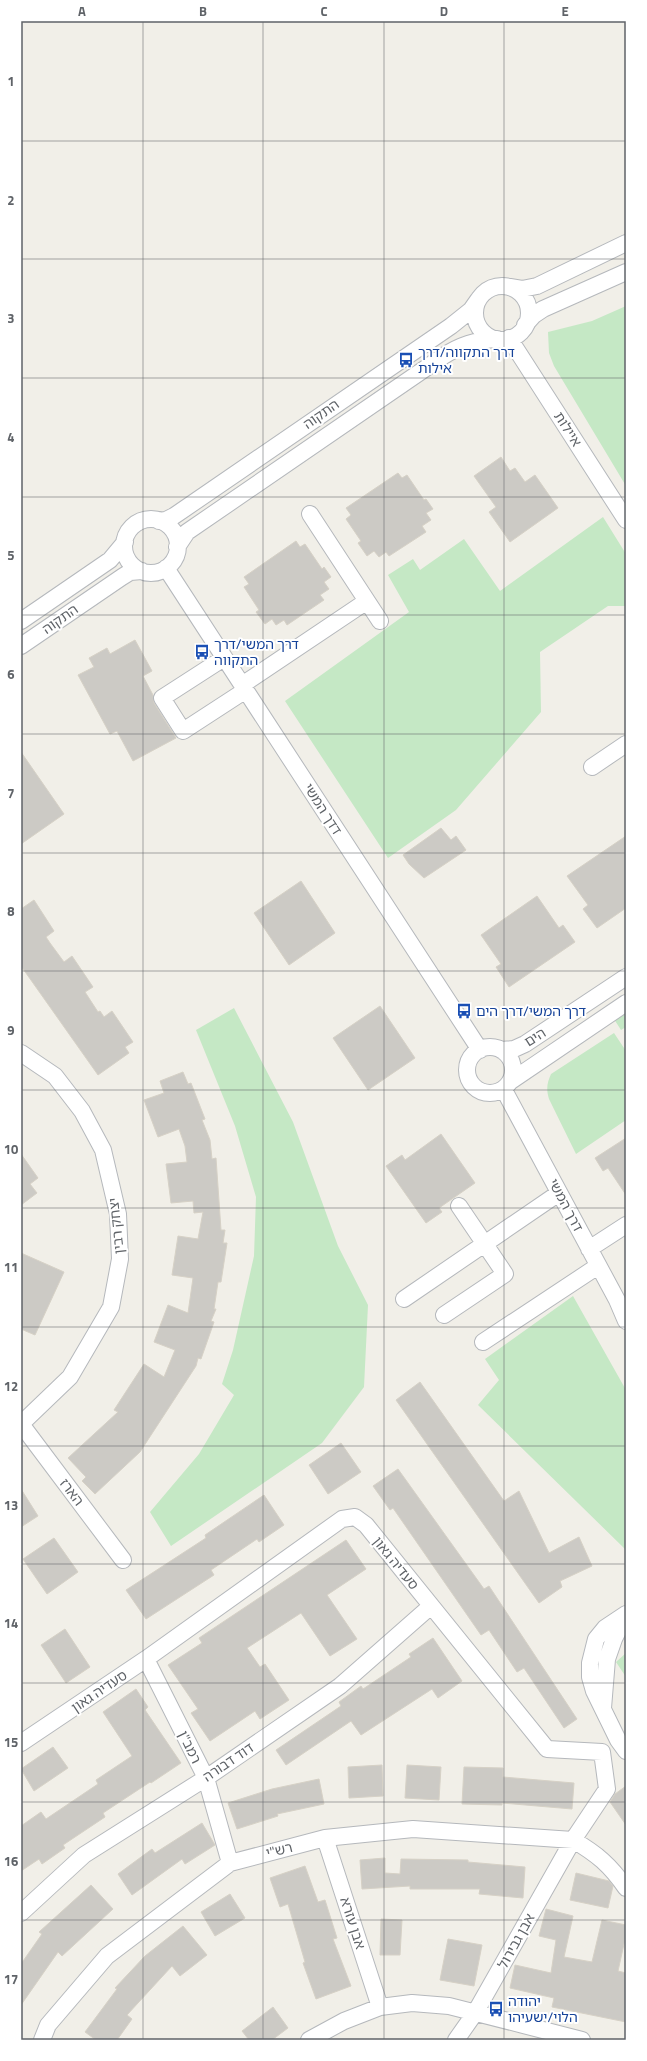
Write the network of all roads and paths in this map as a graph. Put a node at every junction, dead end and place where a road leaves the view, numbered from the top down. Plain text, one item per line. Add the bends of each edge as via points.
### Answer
1 (626, 243) edge
2 (626, 272) edge
3 (510, 287) junction
4 (478, 300) junction
5 (525, 325) junction
6 (503, 338) junction
7 (310, 514) dead end
8 (626, 520) edge
9 (159, 521) junction
10 (125, 542) junction
11 (177, 547) junction
12 (166, 568) junction
13 (142, 571) junction
14 (367, 602) junction
15 (21, 621) edge
16 (380, 621) dead end
17 (21, 646) edge
18 (224, 658) junction
19 (244, 688) junction
20 (626, 744) edge
21 (592, 767) dead end
22 (626, 977) edge
23 (626, 1004) edge
24 (480, 1050) junction
25 (501, 1050) junction
26 (21, 1053) edge
27 (507, 1085) junction
28 (559, 1193) junction
29 (459, 1206) dead end
30 (626, 1225) edge
31 (485, 1244) junction
32 (589, 1249) junction
33 (598, 1266) junction
34 (621, 1297) edge
35 (404, 1299) dead end
36 (444, 1315) dead end
37 (626, 1321) edge
38 (483, 1342) dead end
39 (21, 1424) edge
40 (123, 1560) dead end
41 (431, 1606) junction
42 (626, 1614) edge
43 (146, 1659) junction
44 (21, 1743) edge
45 (626, 1751) edge
46 (206, 1778) junction
47 (325, 1838) junction
48 (573, 1840) junction
49 (230, 1863) junction
50 (626, 1888) edge
51 (21, 1913) edge
52 (380, 2007) junction
53 (475, 2013) junction
54 (547, 2036) edge
55 (42, 2040) edge
56 (309, 2040) edge
57 (456, 2040) edge
58 (582, 2040) edge

1 - 3 street via 537,286 522,289
2 - 5 street via 554,303 537,312
3 - 4 street via 490,289
3 - 5 street via 521,294 527,305
4 - 6 street via 475,312 478,324 486,334
4 - 9 street, התקוה via 471,310 451,326 174,516
5 - 6 street via 517,334
6 - 8 street, איילות
6 - 11 street, התקוה via 464,345 442,356 187,532
7 - 14 street
9 - 10 street via 147,520 135,524 127,534
9 - 11 street via 172,531
10 - 13 street via 127,558 131,565
10 - 15 street, התקוה via 110,560
11 - 12 street via 174,558
12 - 13 street via 154,572
12 - 18 street, דדך המשי
13 - 17 street, התקוה via 130,572
14 - 16 street
14 - 19 street
18 - 19 street, דדך המשי
18 - 19 street via 162,698 183,731
19 - 24 street, דדך המשי
20 - 21 street
22 - 25 street, הים via 525,1044 514,1049
23 - 27 street, הים
24 - 25 street via 491,1047
24 - 27 street via 468,1063 469,1080 483,1093 493,1094
25 - 27 street via 510,1057 513,1064 514,1071
26 - 39 street, יצחק רבין via 55,1076 82,1111 103,1150 118,1214 120,1259 111,1307 70,1377
27 - 28 street, דרך המשי
28 - 31 street
28 - 32 street, דרך המשי
29 - 31 street
30 - 32 street
31 - 35 street
31 - 36 street via 505,1274
32 - 33 street, דרך המשי
33 - 34 street, דרך המשי
33 - 38 street
34 - 37 street, דרך המשי
39 - 40 street, הארז
41 - 43 street, סעדיה גאון via 366,1525 355,1517 342,1519
41 - 46 street, דוד דבורה via 340,1686
41 - 48 street, סעדיה גאון via 548,1749 602,1752 607,1789
42 - 45 street via 607,1659 603,1708
43 - 44 street, סעדיה גאון
43 - 46 street, רמב"ן
46 - 49 street, רמב"ן
46 - 51 street, דוד דבורה via 84,1855
47 - 48 street, רש"י via 413,1829
47 - 49 street, רש"י
47 - 52 street, אבן עזרא
48 - 50 street via 611,1867
48 - 53 street, אבן גבירול
49 - 55 street, רש"י via 107,1956 48,2025
52 - 53 street via 412,2003 449,2006
52 - 56 street via 344,2020
53 - 54 street
53 - 57 street, אבן גבירול
54 - 58 street

